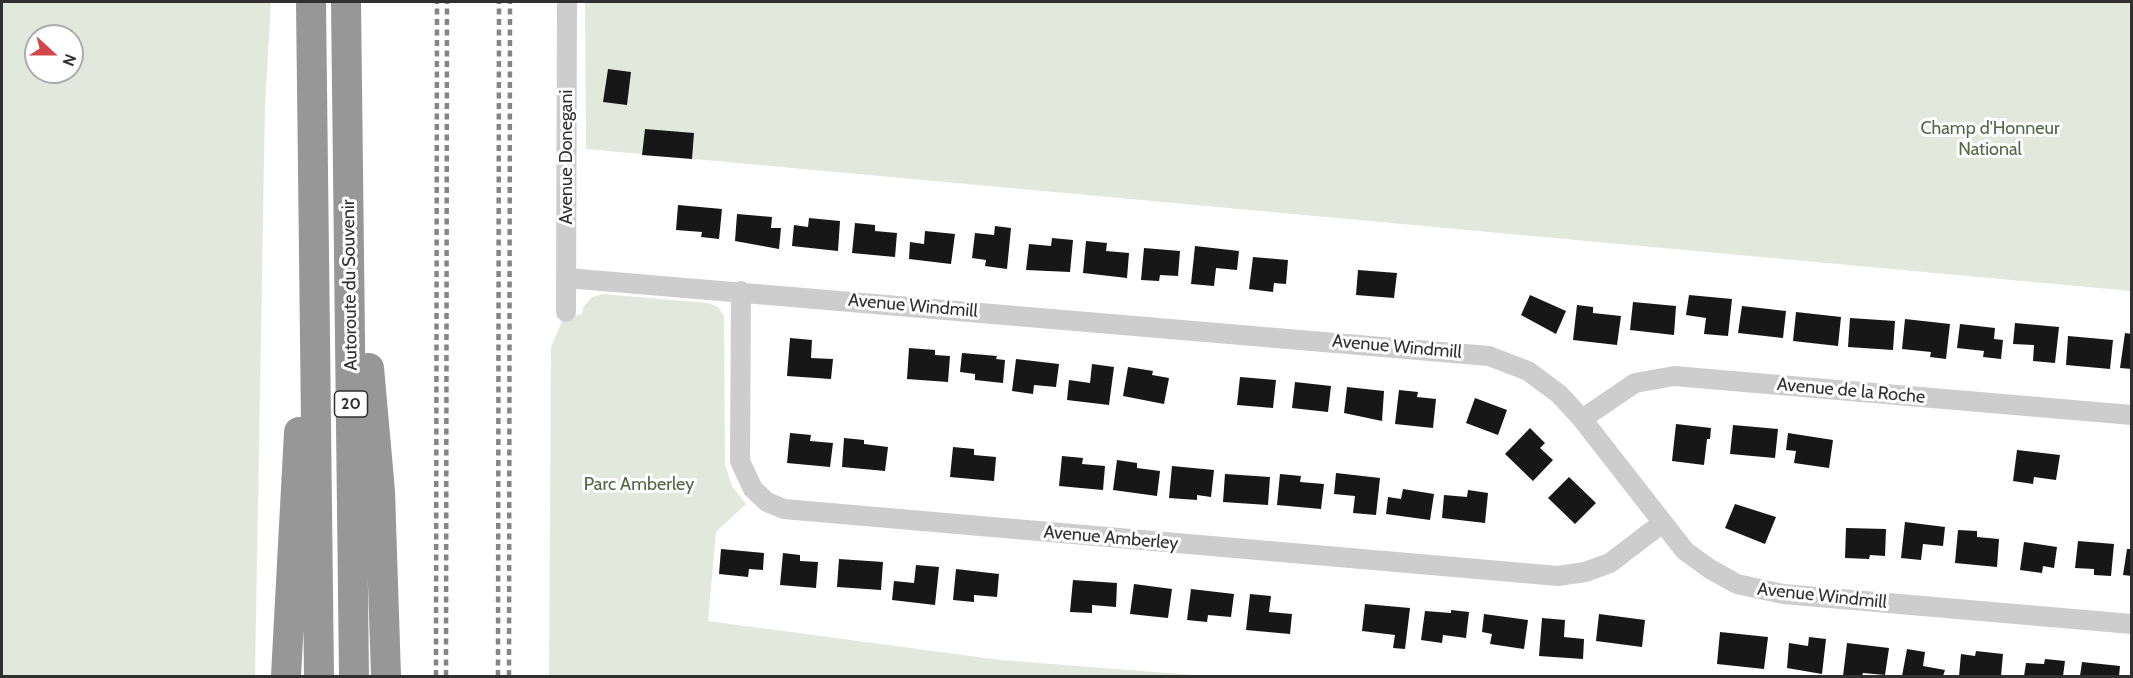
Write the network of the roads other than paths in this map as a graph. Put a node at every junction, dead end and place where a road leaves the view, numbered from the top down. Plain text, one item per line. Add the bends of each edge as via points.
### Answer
1 (311, 2) edge
2 (346, 2) edge
3 (567, 2) edge
4 (348, 132) junction
5 (314, 174) junction
6 (567, 278) junction
7 (741, 291) junction
8 (566, 312) dead end
9 (2132, 415) edge
10 (1582, 419) junction
11 (1661, 524) junction
12 (2132, 624) edge
13 (286, 676) edge
14 (319, 676) edge
15 (354, 676) edge
16 (386, 676) edge

1 - 5 highway, Autoroute du Souvenir / 20
2 - 4 highway, Autoroute du Souvenir / 20
3 - 6 street, Avenue Donegani
4 - 15 highway, Autoroute du Souvenir / 20
4 - 16 highway via 380,491
5 - 13 highway
5 - 14 highway, Autoroute du Souvenir / 20
6 - 7 street, Avenue Windmill
6 - 8 street, Avenue Donegani
7 - 10 street, Avenue Windmill via 1476,354 1501,359 1528,371 1559,394
7 - 11 street, Avenue Amberley via 740,461 747,481 759,496 784,509 1558,576 1610,563
9 - 10 street, Avenue de la Roche via 1674,376 1635,383
10 - 11 street, Avenue Windmill
11 - 12 street, Avenue Windmill via 1685,551 1710,569 1737,584 1766,592

